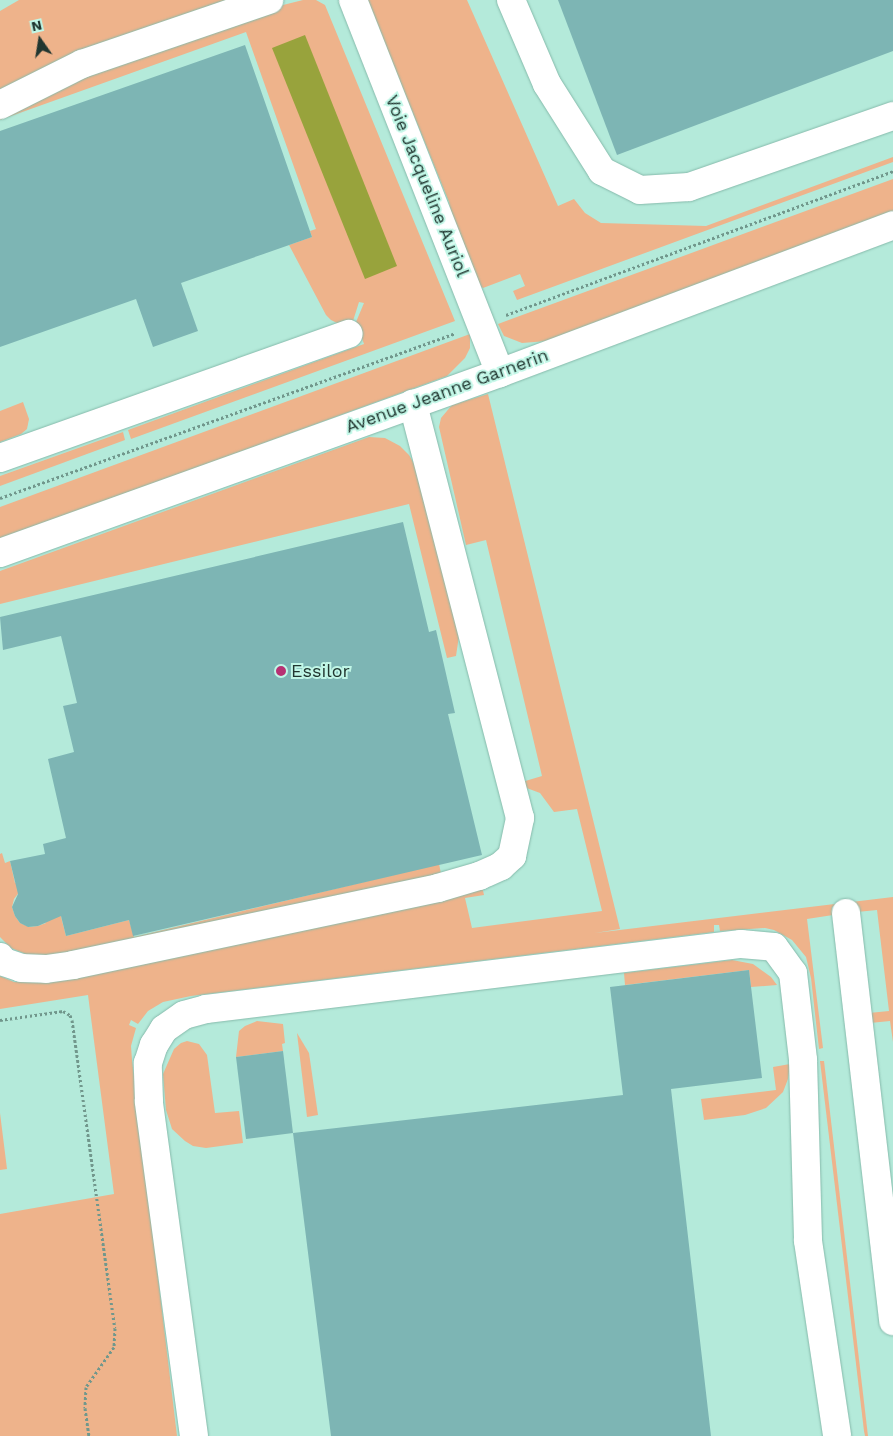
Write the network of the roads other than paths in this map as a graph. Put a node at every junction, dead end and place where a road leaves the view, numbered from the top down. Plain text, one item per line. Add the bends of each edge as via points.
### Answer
1 (269, 0) edge
2 (353, 0) edge
3 (511, 0) edge
4 (0, 105) edge
5 (893, 116) edge
6 (893, 225) edge
7 (349, 334) dead end
8 (500, 373) junction
9 (413, 404) junction
10 (0, 458) edge
11 (0, 553) edge
12 (846, 913) dead end
13 (0, 957) edge
14 (893, 1322) edge
15 (194, 1436) edge
16 (837, 1436) edge

1 - 4 street via 82,64
2 - 8 street, Voie Jacqueline Auriol
3 - 5 street via 547,84 602,171 640,190 689,187
6 - 8 street, Avenue Jeanne Garnerin
7 - 10 street
8 - 9 street, Avenue Jeanne Garnerin
9 - 11 street, Avenue Jeanne Garnerin
9 - 13 street via 520,818 512,856 501,866 478,876 438,888 46,969 21,968 4,962
12 - 14 street
15 - 16 street via 149,1101 148,1063 164,1029 184,1015 206,1009 741,944 774,948 793,973 803,1060 808,1241

